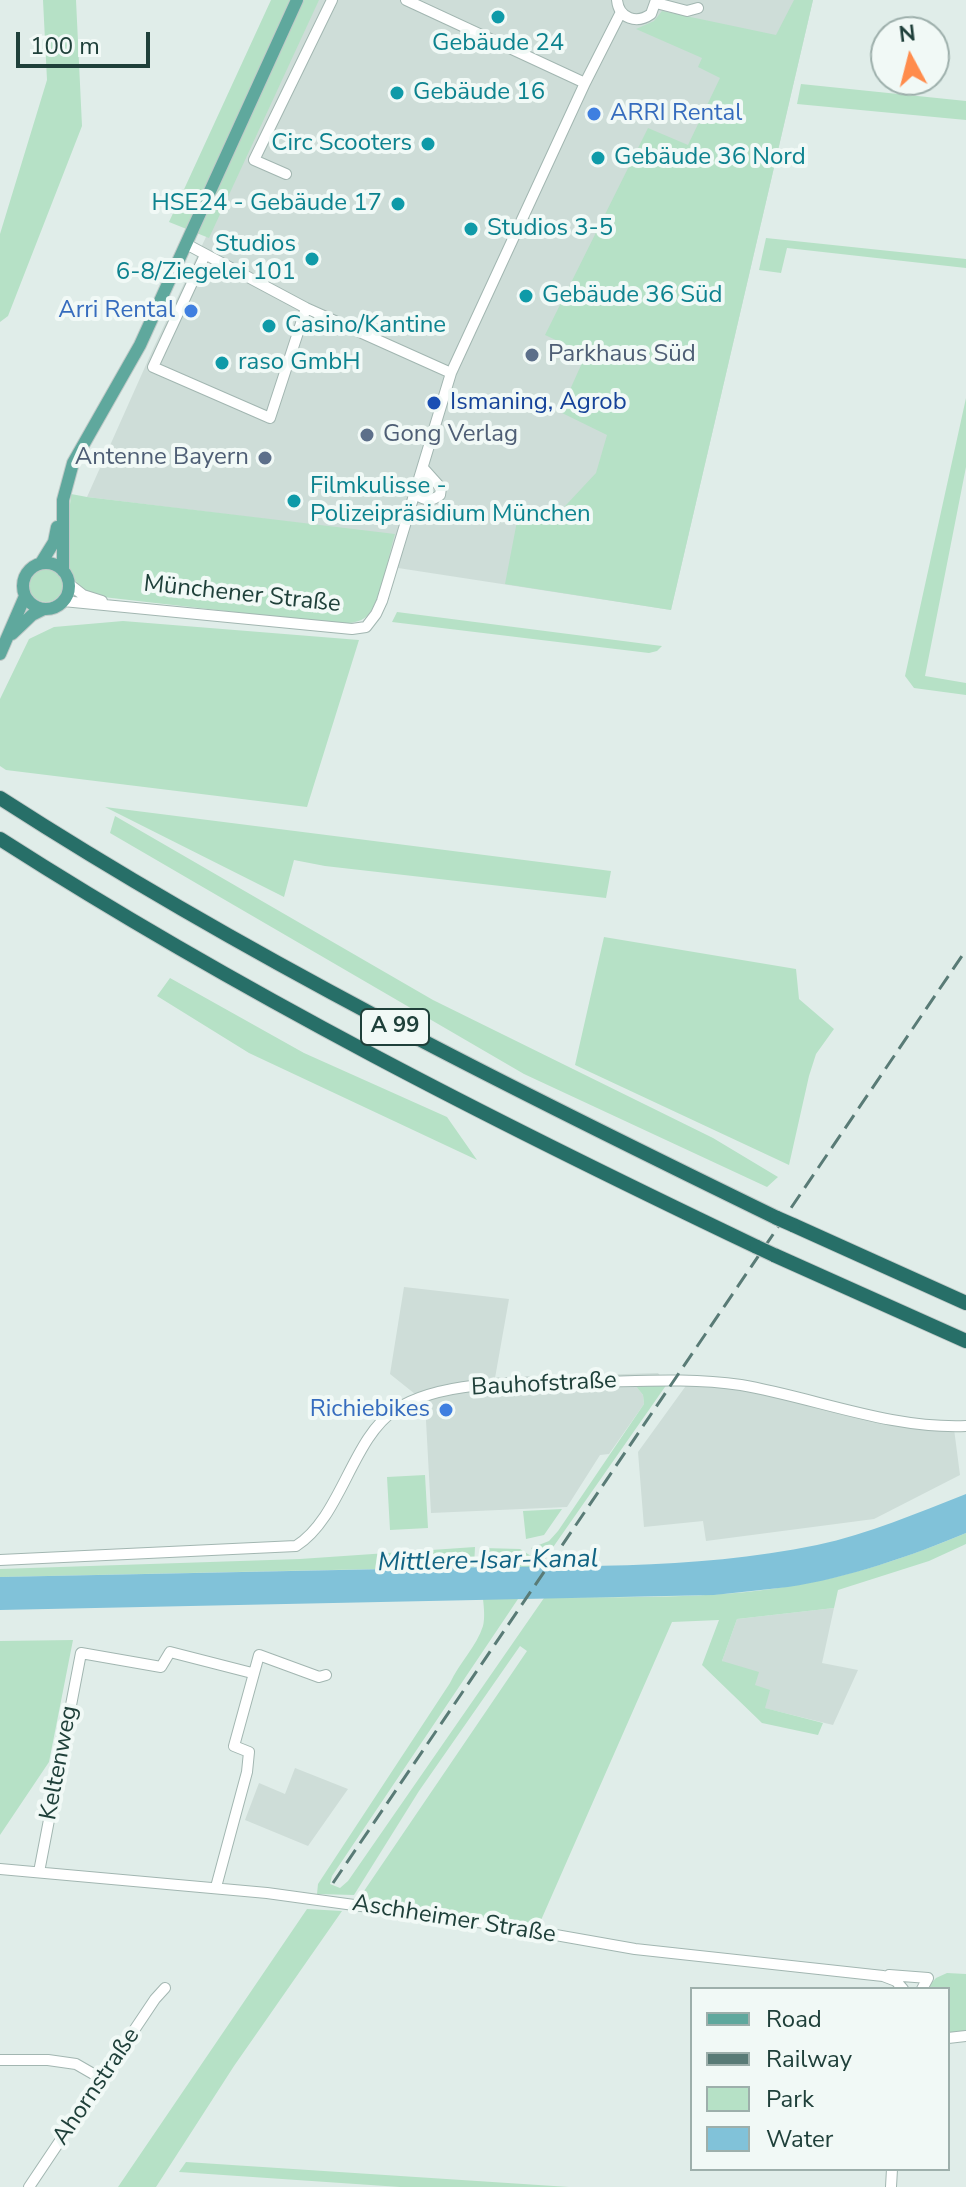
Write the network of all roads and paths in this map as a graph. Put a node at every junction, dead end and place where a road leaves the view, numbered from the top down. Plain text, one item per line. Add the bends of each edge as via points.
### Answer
1 (297, 0) edge
2 (332, 0) edge
3 (406, 0) edge
4 (617, 0) edge
5 (656, 2) edge
6 (698, 8) dead end
7 (621, 12) junction
8 (585, 83) junction
9 (286, 174) dead end
10 (188, 245) junction
11 (205, 255) junction
12 (306, 308) junction
13 (451, 373) junction
14 (424, 469) junction
15 (416, 495) junction
16 (62, 509) junction
17 (41, 563) junction
18 (63, 571) junction
19 (69, 584) junction
20 (25, 596) junction
21 (63, 601) junction
22 (115, 604) junction
23 (44, 609) junction
24 (10, 636) junction
25 (0, 654) edge
26 (0, 798) edge
27 (2, 840) edge
28 (966, 1303) edge
29 (966, 1341) edge
30 (966, 1426) edge
31 (0, 1560) edge
32 (252, 1673) junction
33 (326, 1675) dead end
34 (0, 1869) edge
35 (39, 1872) junction
36 (216, 1887) junction
37 (883, 1976) junction
38 (901, 1987) edge
39 (923, 1987) edge
40 (165, 1988) dead end
41 (0, 2060) edge
42 (102, 2079) junction
43 (29, 2187) edge

1 - 10 main road
2 - 9 street via 254,160
3 - 8 street
4 - 7 street
5 - 6 street via 687,11
5 - 7 street via 651,14 638,20
7 - 8 street, Münchener Straße
8 - 13 street, Münchener Straße
10 - 11 street
10 - 16 main road via 140,345 73,463
11 - 12 street
11 - 12 street via 153,367 270,418
12 - 13 street
13 - 14 street, Münchener Straße
14 - 15 street, Münchener Straße
14 - 15 street via 441,488 440,495 426,500
15 - 22 street, Münchener Straße via 382,601 366,627
16 - 17 main road via 54,542
16 - 18 main road
17 - 18 main road
17 - 20 main road via 25,576
18 - 19 main road
19 - 21 main road
19 - 22 street, Münchener Straße via 83,595
20 - 23 main road
20 - 24 main road
21 - 22 street, Münchener Straße
21 - 23 main road
23 - 24 main road
24 - 25 main road
26 - 28 highway, A 99, bridge via 368,1012 626,1146
27 - 29 highway, A 99, bridge via 359,1048 757,1247
30 - 31 street, Bauhofstraße via 914,1424 740,1385 681,1379 487,1384 426,1395 394,1410 372,1434 322,1519 296,1546
32 - 33 street via 259,1655
32 - 35 street, Keltenweg via 170,1652 161,1667 81,1653
32 - 36 street via 234,1746 249,1752 247,1772
34 - 35 street, Aschheimer Straße
35 - 36 street, Aschheimer Straße
36 - 37 street, Aschheimer Straße via 397,1910 624,1948
37 - 38 street, Aschheimer Straße
37 - 39 street via 928,1978
40 - 42 street, Ahornstraße
41 - 42 street via 76,2064
42 - 43 street, Ahornstraße

